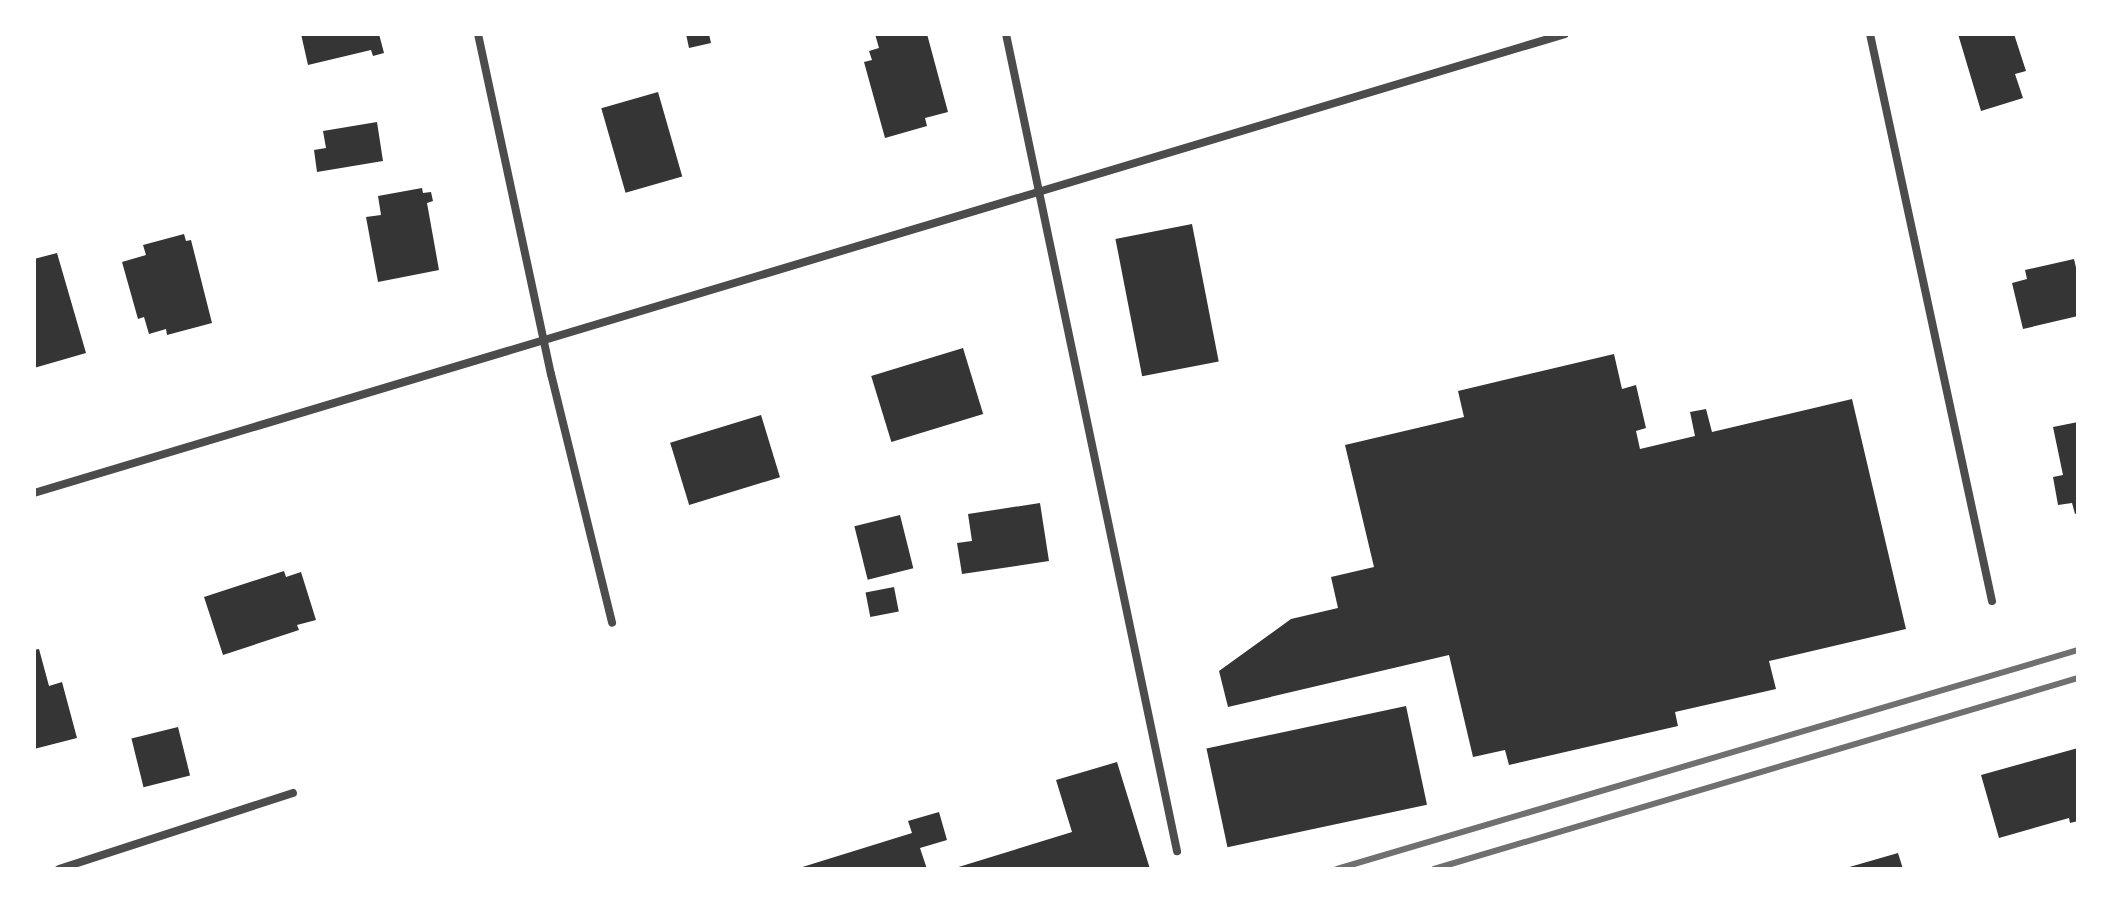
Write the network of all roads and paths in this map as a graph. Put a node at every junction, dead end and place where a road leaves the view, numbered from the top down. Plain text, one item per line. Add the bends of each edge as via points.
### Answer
1 (478, 34) edge
2 (1006, 34) edge
3 (1565, 34) edge
4 (1870, 34) edge
5 (1536, 38) edge
6 (1039, 193) junction
7 (544, 342) junction
8 (34, 493) edge
9 (1992, 601) dead end
10 (612, 623) dead end
11 (293, 793) dead end
12 (1177, 851) dead end
13 (59, 869) edge

1 - 7 street
2 - 6 street
3 - 5 street
4 - 9 street
5 - 6 street
6 - 7 street
6 - 12 street
7 - 8 street
7 - 10 street
11 - 13 street

